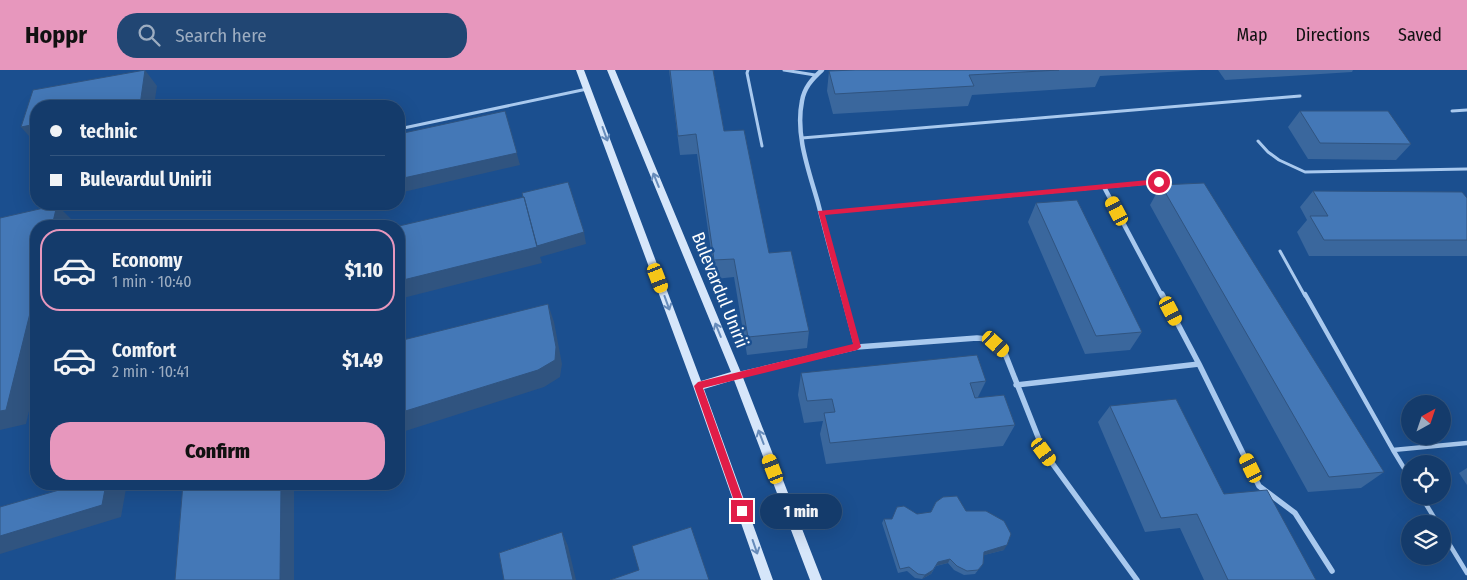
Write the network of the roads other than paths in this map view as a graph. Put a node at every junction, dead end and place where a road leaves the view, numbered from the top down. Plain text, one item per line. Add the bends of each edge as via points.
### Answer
1 (580, 70) edge
2 (610, 70) edge
3 (748, 70) edge
4 (784, 70) edge
5 (822, 70) edge
6 (815, 75) junction
7 (587, 89) junction
8 (1300, 96) dead end
9 (1467, 110) edge
10 (1452, 111) dead end
11 (405, 128) edge
12 (802, 138) junction
13 (1258, 140) dead end
14 (762, 146) dead end
15 (1467, 170) edge
16 (1159, 182) dead end
17 (1104, 187) junction
18 (821, 212) junction
19 (1280, 251) dead end
20 (857, 347) junction
21 (1199, 364) junction
22 (736, 375) junction
23 (1016, 385) junction
24 (698, 386) junction
25 (1467, 443) edge
26 (1393, 450) junction
27 (1401, 463) edge
28 (1451, 547) edge
29 (1332, 571) dead end
30 (1467, 573) edge
31 (767, 580) edge
32 (816, 580) edge
33 (1137, 580) edge

1 - 7 main road
22 -> 2 main road, Bulevardul Unirii
3 - 14 lane
4 - 6 lane
5 - 6 street
6 - 12 street via 804,89 799,111
7 - 11 lane
7 -> 24 main road
8 - 12 lane
9 - 10 lane
12 - 18 street
13 - 15 lane via 1266,152 1305,172
16 - 17 lane
17 - 18 lane
17 - 21 street
18 - 20 street
19 - 26 lane
20 - 22 street
20 - 23 street via 987,339 1004,351
21 - 23 street
21 - 29 street via 1259,486 1295,513
22 - 24 main road
32 -> 22 main road, Bulevardul Unirii
23 - 33 street via 1044,452
24 -> 31 main road
25 - 26 lane
26 - 27 lane
28 - 30 lane

